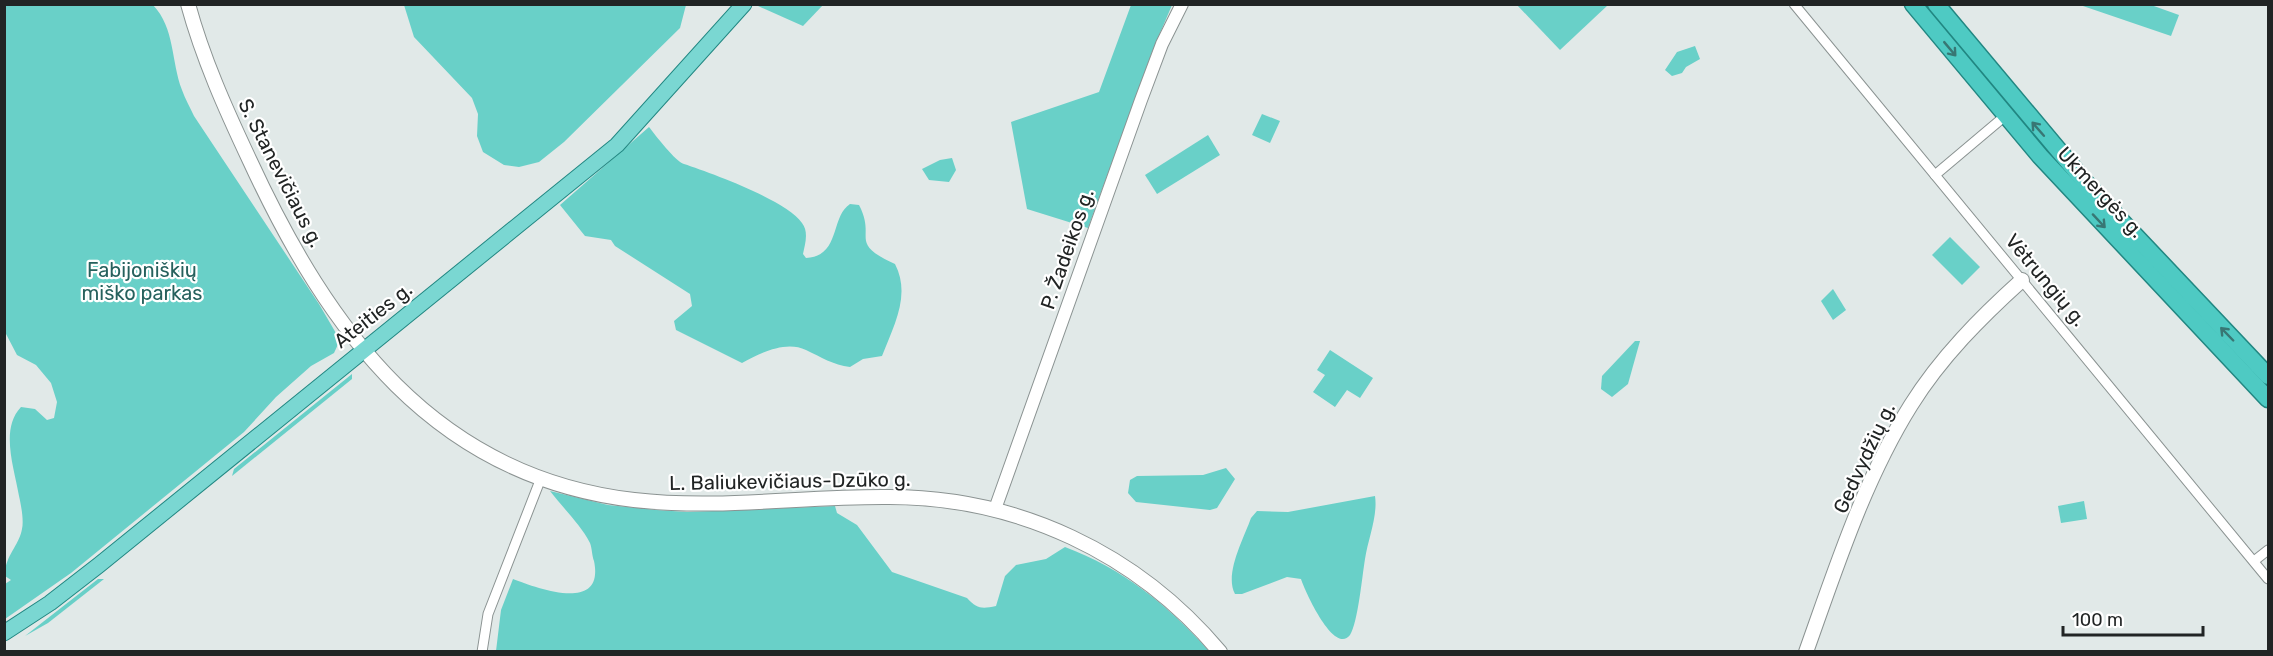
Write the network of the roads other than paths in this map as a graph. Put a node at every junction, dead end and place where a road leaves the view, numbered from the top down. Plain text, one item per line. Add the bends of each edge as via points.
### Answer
1 (188, 4) edge
2 (744, 4) edge
3 (1182, 4) edge
4 (1794, 4) edge
5 (1913, 4) edge
6 (1936, 4) edge
7 (2005, 116) junction
8 (2066, 172) junction
9 (1935, 175) junction
10 (2022, 279) junction
11 (361, 350) junction
12 (2268, 376) edge
13 (2268, 399) edge
14 (541, 478) junction
15 (995, 509) junction
16 (2268, 550) edge
17 (2254, 561) junction
18 (2268, 579) edge
19 (4, 633) edge
20 (482, 651) edge
21 (1220, 651) edge
22 (1806, 651) edge

1 - 11 main road, S. Stanevičiaus g. via 209,68 271,204
2 - 11 main road, Ateities g. via 617,145
3 - 15 street, P. Žadeikos g. via 1141,100
4 - 9 street, Vėtrungių g.
5 -> 7 highway, Ukmergės g.
8 -> 6 highway, Ukmergės g.
7 - 8 highway, Ukmergės g.
7 - 9 street
12 -> 8 highway, Ukmergės g.
8 -> 13 highway, Ukmergės g.
9 - 10 street, Vėtrungių g.
10 - 17 street, Vėtrungių g.
10 - 22 main road, Gedvydžių g. via 1949,354 1895,432 1868,488
11 - 14 main road, L. Baliukevičiaus-Dzūko g. via 449,431
11 - 19 main road, Ateities g. via 91,571
14 - 15 main road, L. Baliukevičiaus-Dzūko g. via 596,494 661,503 888,497 949,500
14 - 20 street via 488,614
15 - 21 main road, L. Baliukevičiaus-Dzūko g. via 1061,531 1106,555 1152,586
16 - 17 street
17 - 18 street, Vėtrungių g.

